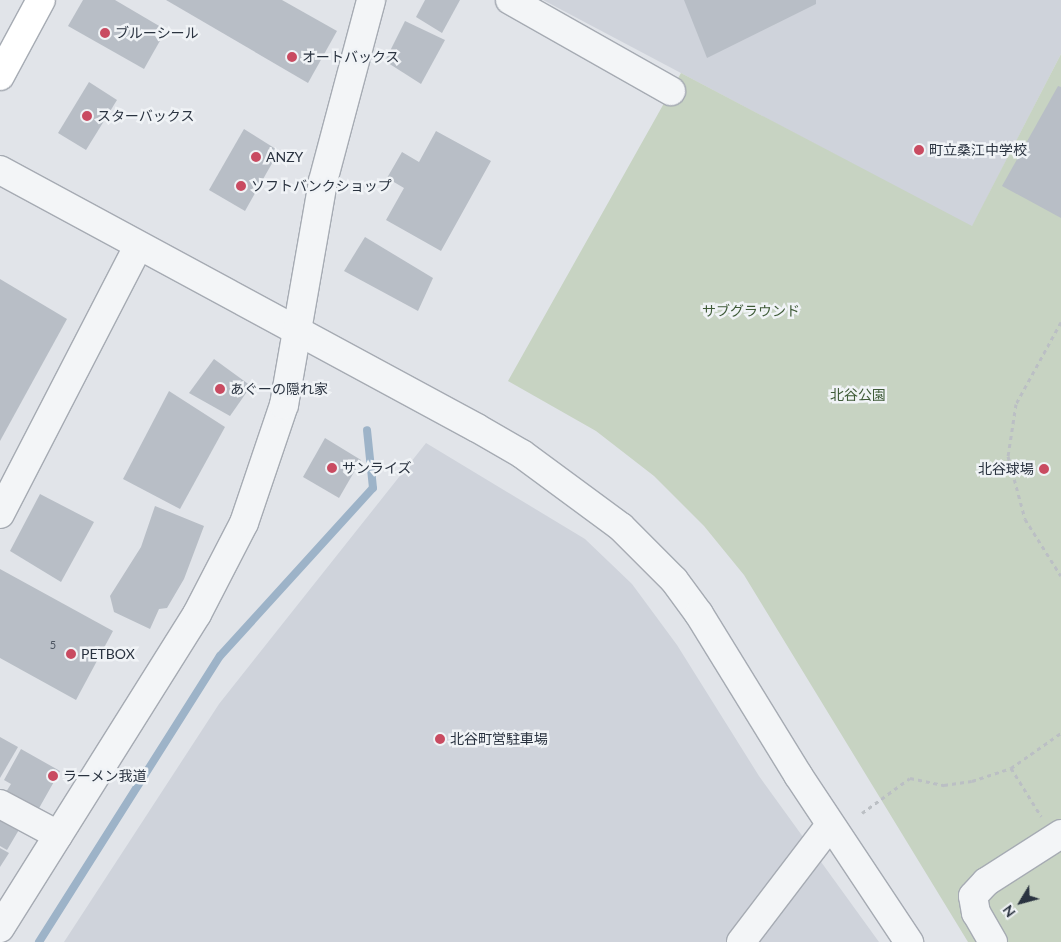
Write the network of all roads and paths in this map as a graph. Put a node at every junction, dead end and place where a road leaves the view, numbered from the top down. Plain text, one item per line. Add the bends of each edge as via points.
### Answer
1 (41, 0) edge
2 (370, 0) edge
3 (510, 0) edge
4 (0, 76) edge
5 (671, 91) dead end
6 (0, 170) edge
7 (138, 247) junction
8 (1061, 322) edge
9 (298, 330) junction
10 (0, 514) edge
11 (1061, 576) edge
12 (1061, 733) edge
13 (1011, 768) junction
14 (0, 804) edge
15 (862, 812) dead end
16 (830, 825) junction
17 (58, 835) junction
18 (1058, 836) edge
19 (0, 928) edge
20 (741, 942) edge
21 (909, 942) edge
22 (993, 942) edge

1 - 4 highway
2 - 9 street via 323,181
3 - 5 street
6 - 7 street
7 - 9 street
7 - 10 street
8 - 11 path via 1016,404 1008,456 1025,519
9 - 16 street via 522,454 646,549 698,614
9 - 17 street via 284,405 267,464 224,567
12 - 13 path
13 - 15 path via 944,785 910,778
13 - 18 path
14 - 17 street
16 - 20 street
16 - 21 street
17 - 19 street
18 - 22 street via 986,882 973,896 976,913

